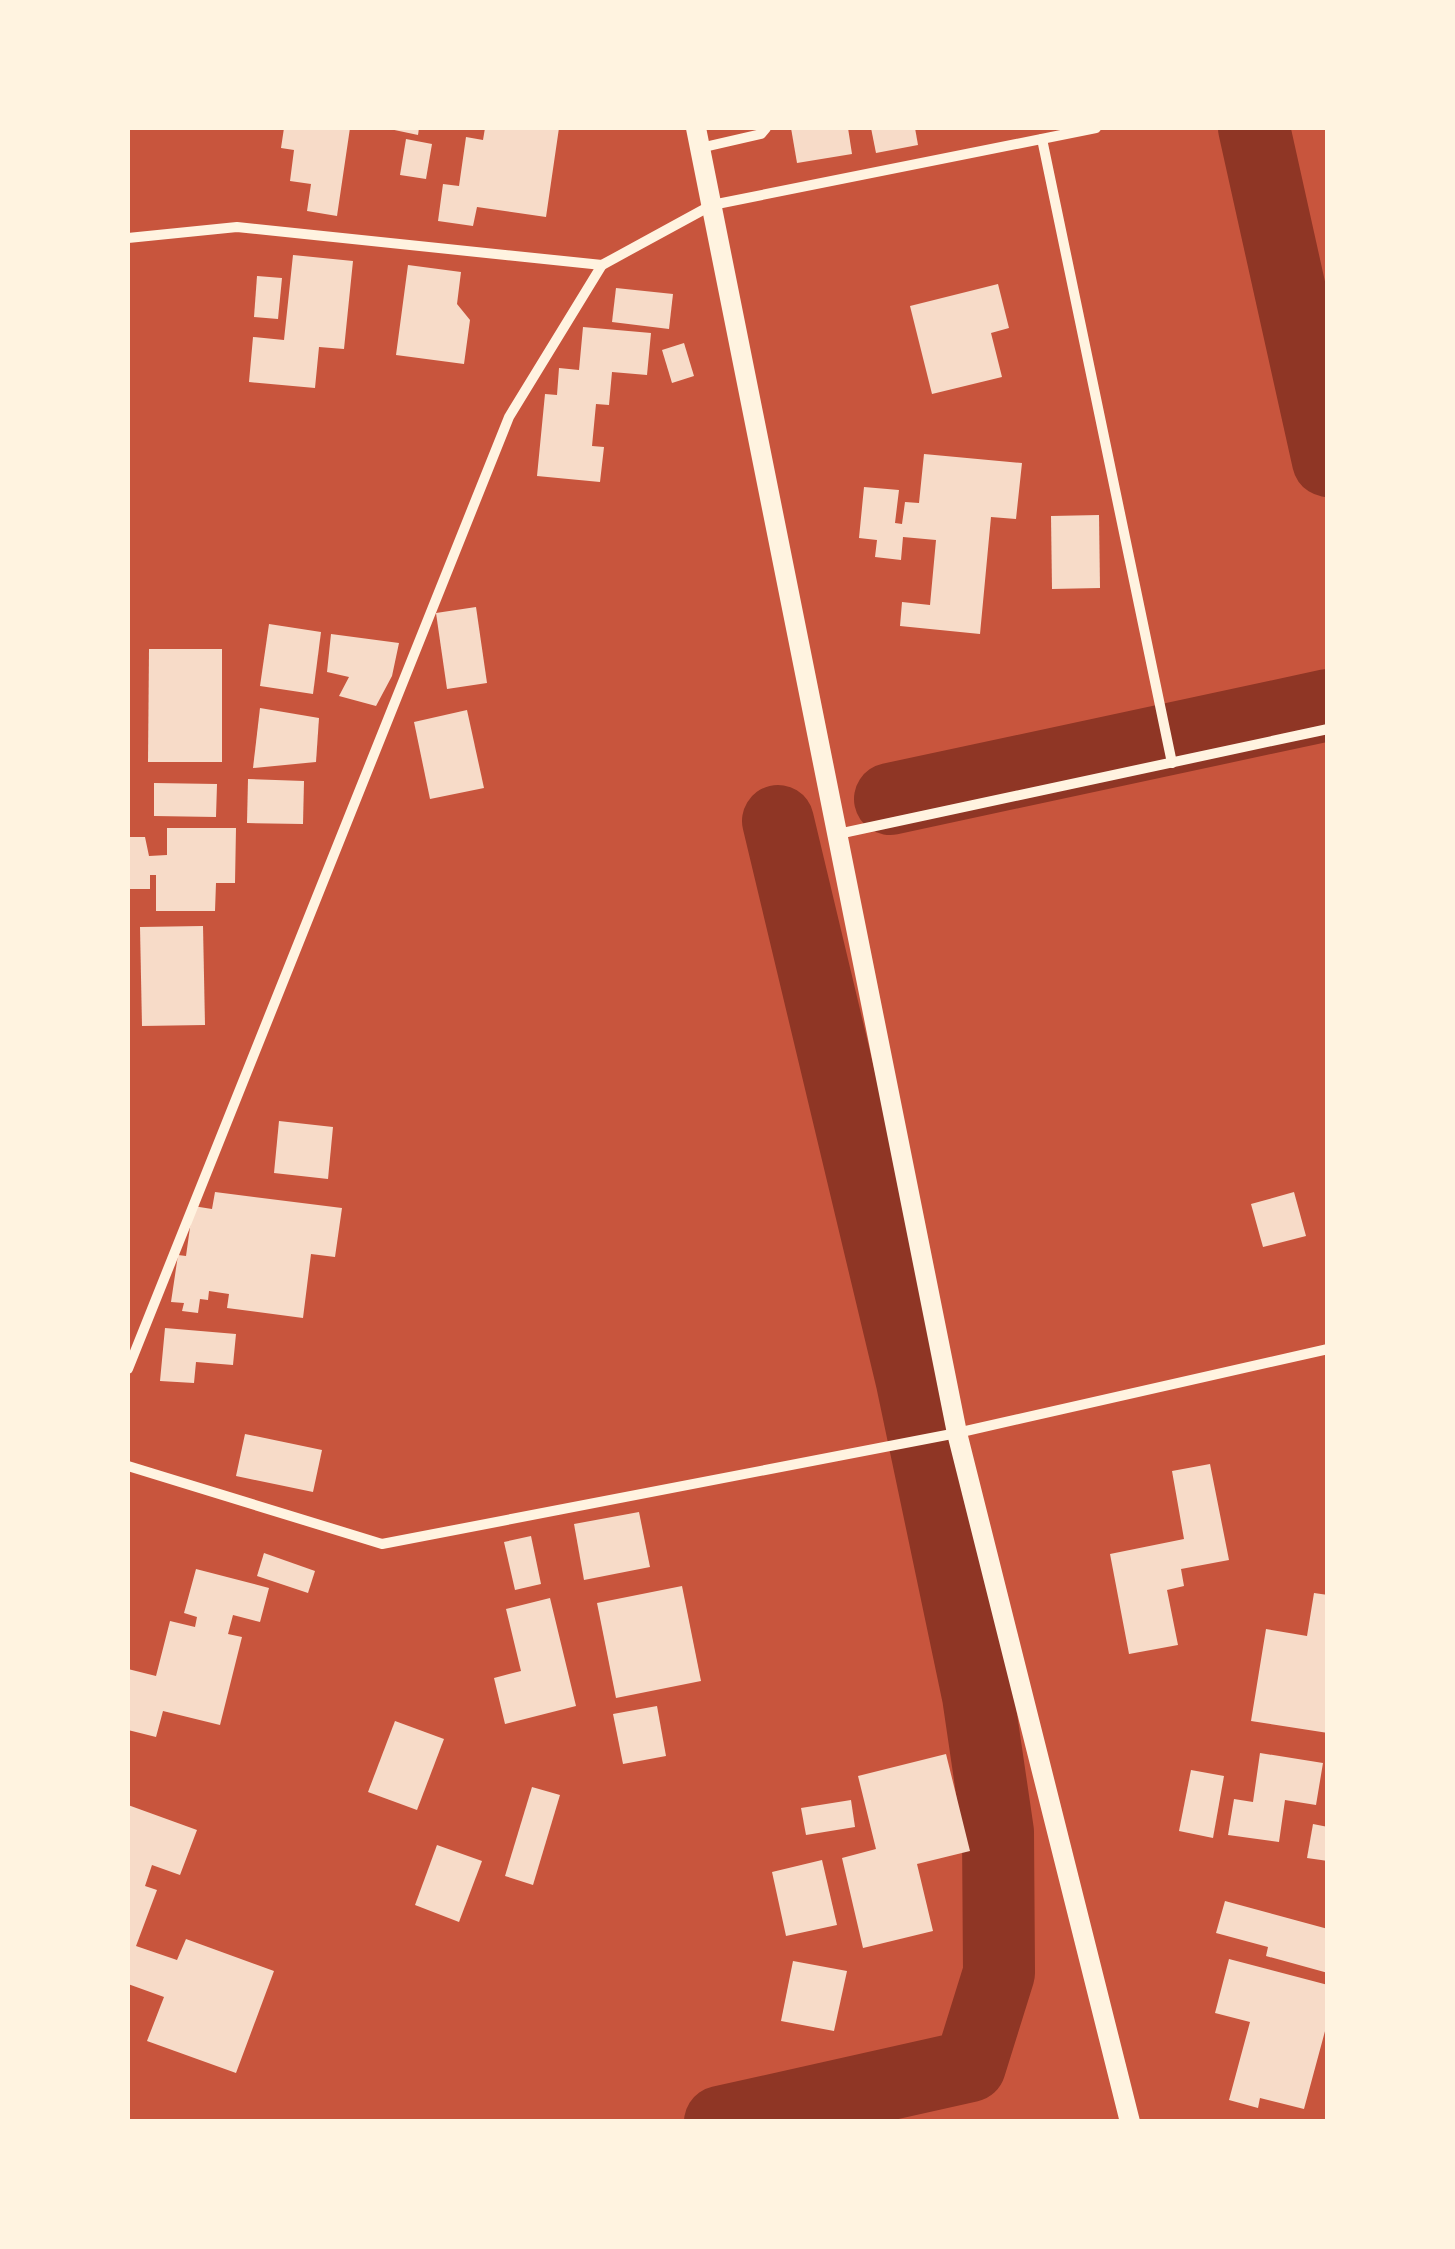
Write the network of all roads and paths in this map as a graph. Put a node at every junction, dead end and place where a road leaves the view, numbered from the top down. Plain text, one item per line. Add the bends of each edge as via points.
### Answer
1 (766, 128) edge
2 (1096, 128) edge
3 (698, 138) edge
4 (1042, 139) junction
5 (712, 205) junction
6 (128, 238) edge
7 (602, 266) junction
8 (1328, 729) edge
9 (1172, 762) junction
10 (838, 834) junction
11 (1328, 1350) edge
12 (128, 1369) edge
13 (957, 1434) junction
14 (128, 1466) edge
15 (1130, 2122) edge

1 - 3 street via 760,134
2 - 4 street
3 - 5 main road
4 - 5 street
4 - 9 street
5 - 7 street
5 - 10 main road
6 - 7 street via 236,226
7 - 12 street via 509,417
8 - 9 street
9 - 10 street
10 - 13 main road
11 - 13 street
13 - 14 street via 382,1544
13 - 15 main road

